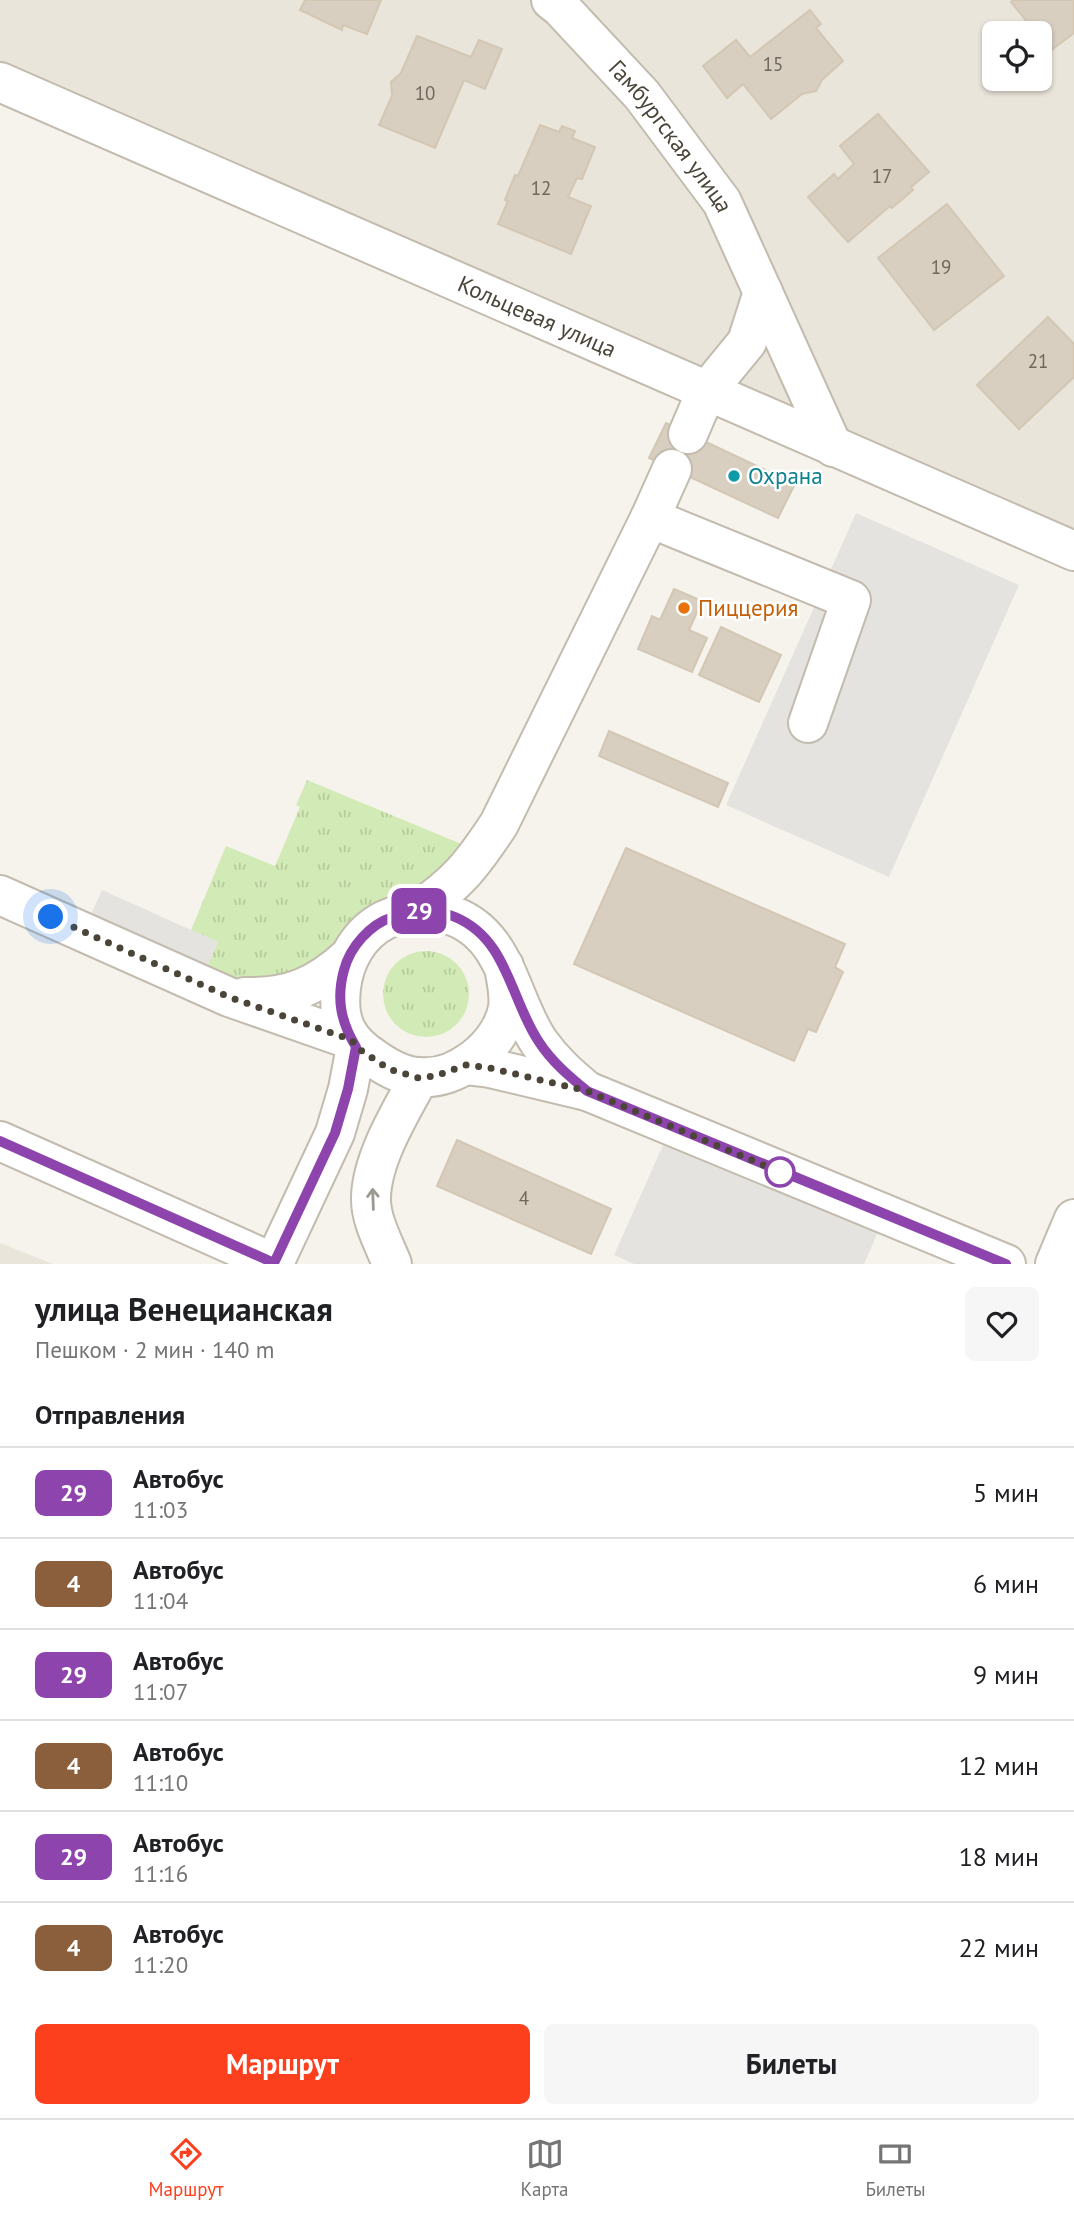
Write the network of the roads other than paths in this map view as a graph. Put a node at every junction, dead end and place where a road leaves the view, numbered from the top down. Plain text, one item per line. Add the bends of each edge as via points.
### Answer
1 (551, 0) edge
2 (0, 82) edge
3 (763, 292) junction
4 (706, 392) junction
5 (688, 434) dead end
6 (833, 447) junction
7 (672, 469) dead end
8 (650, 518) junction
9 (1074, 551) edge
10 (808, 723) dead end
11 (499, 824) junction
12 (0, 895) edge
13 (417, 911) junction
14 (481, 932) junction
15 (350, 956) junction
16 (504, 967) junction
17 (229, 997) junction
18 (354, 1044) junction
19 (466, 1065) junction
20 (419, 1078) junction
21 (587, 1091) junction
22 (0, 1141) edge
23 (1074, 1219) edge
24 (275, 1264) edge
25 (392, 1264) edge
26 (1006, 1264) edge
27 (1055, 1264) edge

1 - 3 street, Гамбургская улица via 642,95 722,202
2 - 4 street, Кольцевая улица
3 - 4 street via 747,342
3 - 6 street, Гамбургская улица
4 - 5 street
4 - 6 street, Кольцевая улица
6 - 9 street, Кольцевая улица
7 - 8 street
8 - 10 street via 851,600
8 - 11 street
11 - 13 street via 460,879
11 - 14 street via 481,906
12 - 17 street
13 - 14 street via 451,915
13 - 15 street via 377,924
14 - 16 street
15 - 17 street via 312,985 289,994
15 - 18 street via 340,997 345,1028
16 - 19 street via 509,994 505,1020 486,1050
16 - 21 street via 538,1041 559,1068
17 - 18 street
18 - 20 street via 389,1069
18 - 24 street via 348,1089 335,1133
19 - 20 street
19 - 21 street
25 -> 20 street via 371,1198 381,1150
21 - 26 street
22 - 24 street
23 - 27 street

